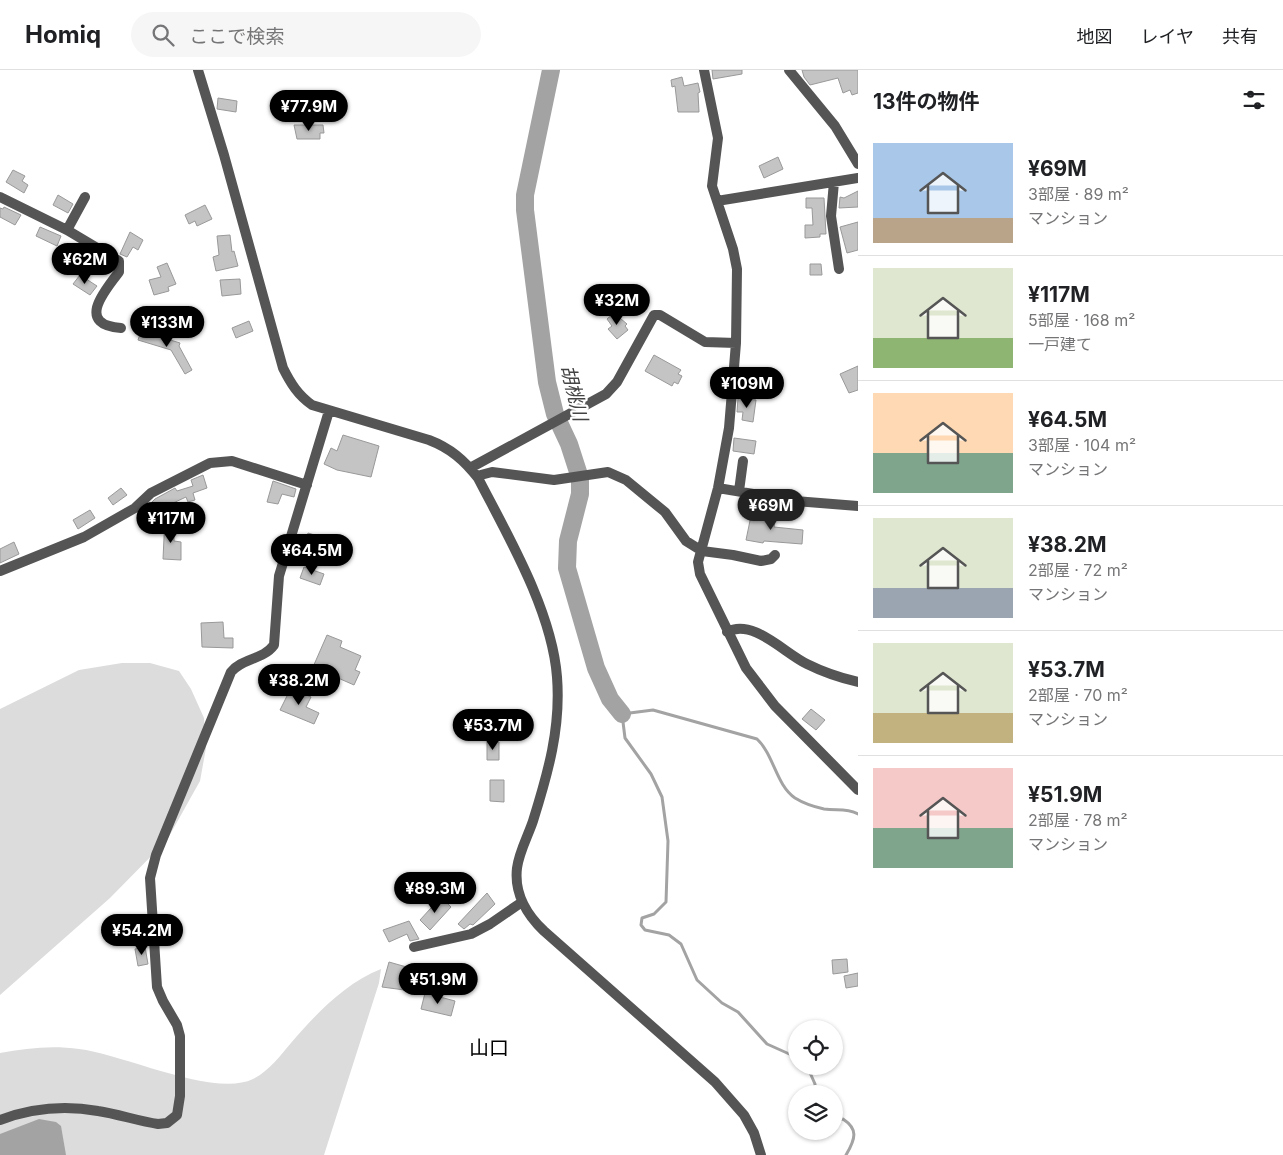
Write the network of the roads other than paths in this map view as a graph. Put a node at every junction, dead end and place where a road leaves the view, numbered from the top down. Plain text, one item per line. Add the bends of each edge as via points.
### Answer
1 (198, 70) edge
2 (704, 70) edge
3 (789, 70) edge
4 (858, 164) edge
5 (858, 178) edge
6 (834, 182) junction
7 (84, 196) dead end
8 (0, 197) edge
9 (716, 200) junction
10 (67, 230) junction
11 (839, 269) dead end
12 (121, 328) dead end
13 (736, 343) junction
14 (329, 411) junction
15 (743, 461) dead end
16 (470, 468) junction
17 (477, 476) junction
18 (307, 485) junction
19 (718, 488) junction
20 (738, 491) junction
21 (858, 506) edge
22 (702, 551) junction
23 (775, 555) dead end
24 (0, 571) edge
25 (727, 632) junction
26 (858, 682) edge
27 (858, 790) edge
28 (522, 902) junction
29 (414, 947) dead end
30 (0, 1120) edge
31 (761, 1155) edge

1 - 14 street via 283,368 298,393 312,405
2 - 9 street via 718,138 712,186
3 - 4 street via 835,126
5 - 6 street
6 - 9 street
6 - 11 street via 831,216
7 - 10 street
8 - 10 street
9 - 13 street via 737,269
10 - 12 street via 119,261 119,272 97,302 96,310 105,325
13 - 16 street via 705,342 660,315 654,315 617,382 606,394
13 - 19 street via 729,428
14 - 16 street via 440,445
14 - 18 street
15 - 20 street
16 - 17 street
17 - 22 street via 492,472 554,480 595,473 615,474 665,512 686,541
17 - 28 street via 543,612 557,677 555,745 517,868
18 - 24 street via 232,461 210,463 151,493 135,508 84,537
18 - 30 street via 279,576 274,645 231,672 152,866 150,908 156,980 162,1001 180,1036 177,1115 167,1123 158,1124 99,1111 59,1107 36,1109
19 - 20 street
19 - 22 street
20 - 21 street via 794,501
22 - 23 street via 761,561
22 - 25 street via 698,562 700,574
25 - 26 street via 740,629 756,632 808,664
25 - 27 street via 746,668 775,706
28 - 29 street via 471,934
28 - 31 street via 530,917 544,931 724,1090 749,1124

